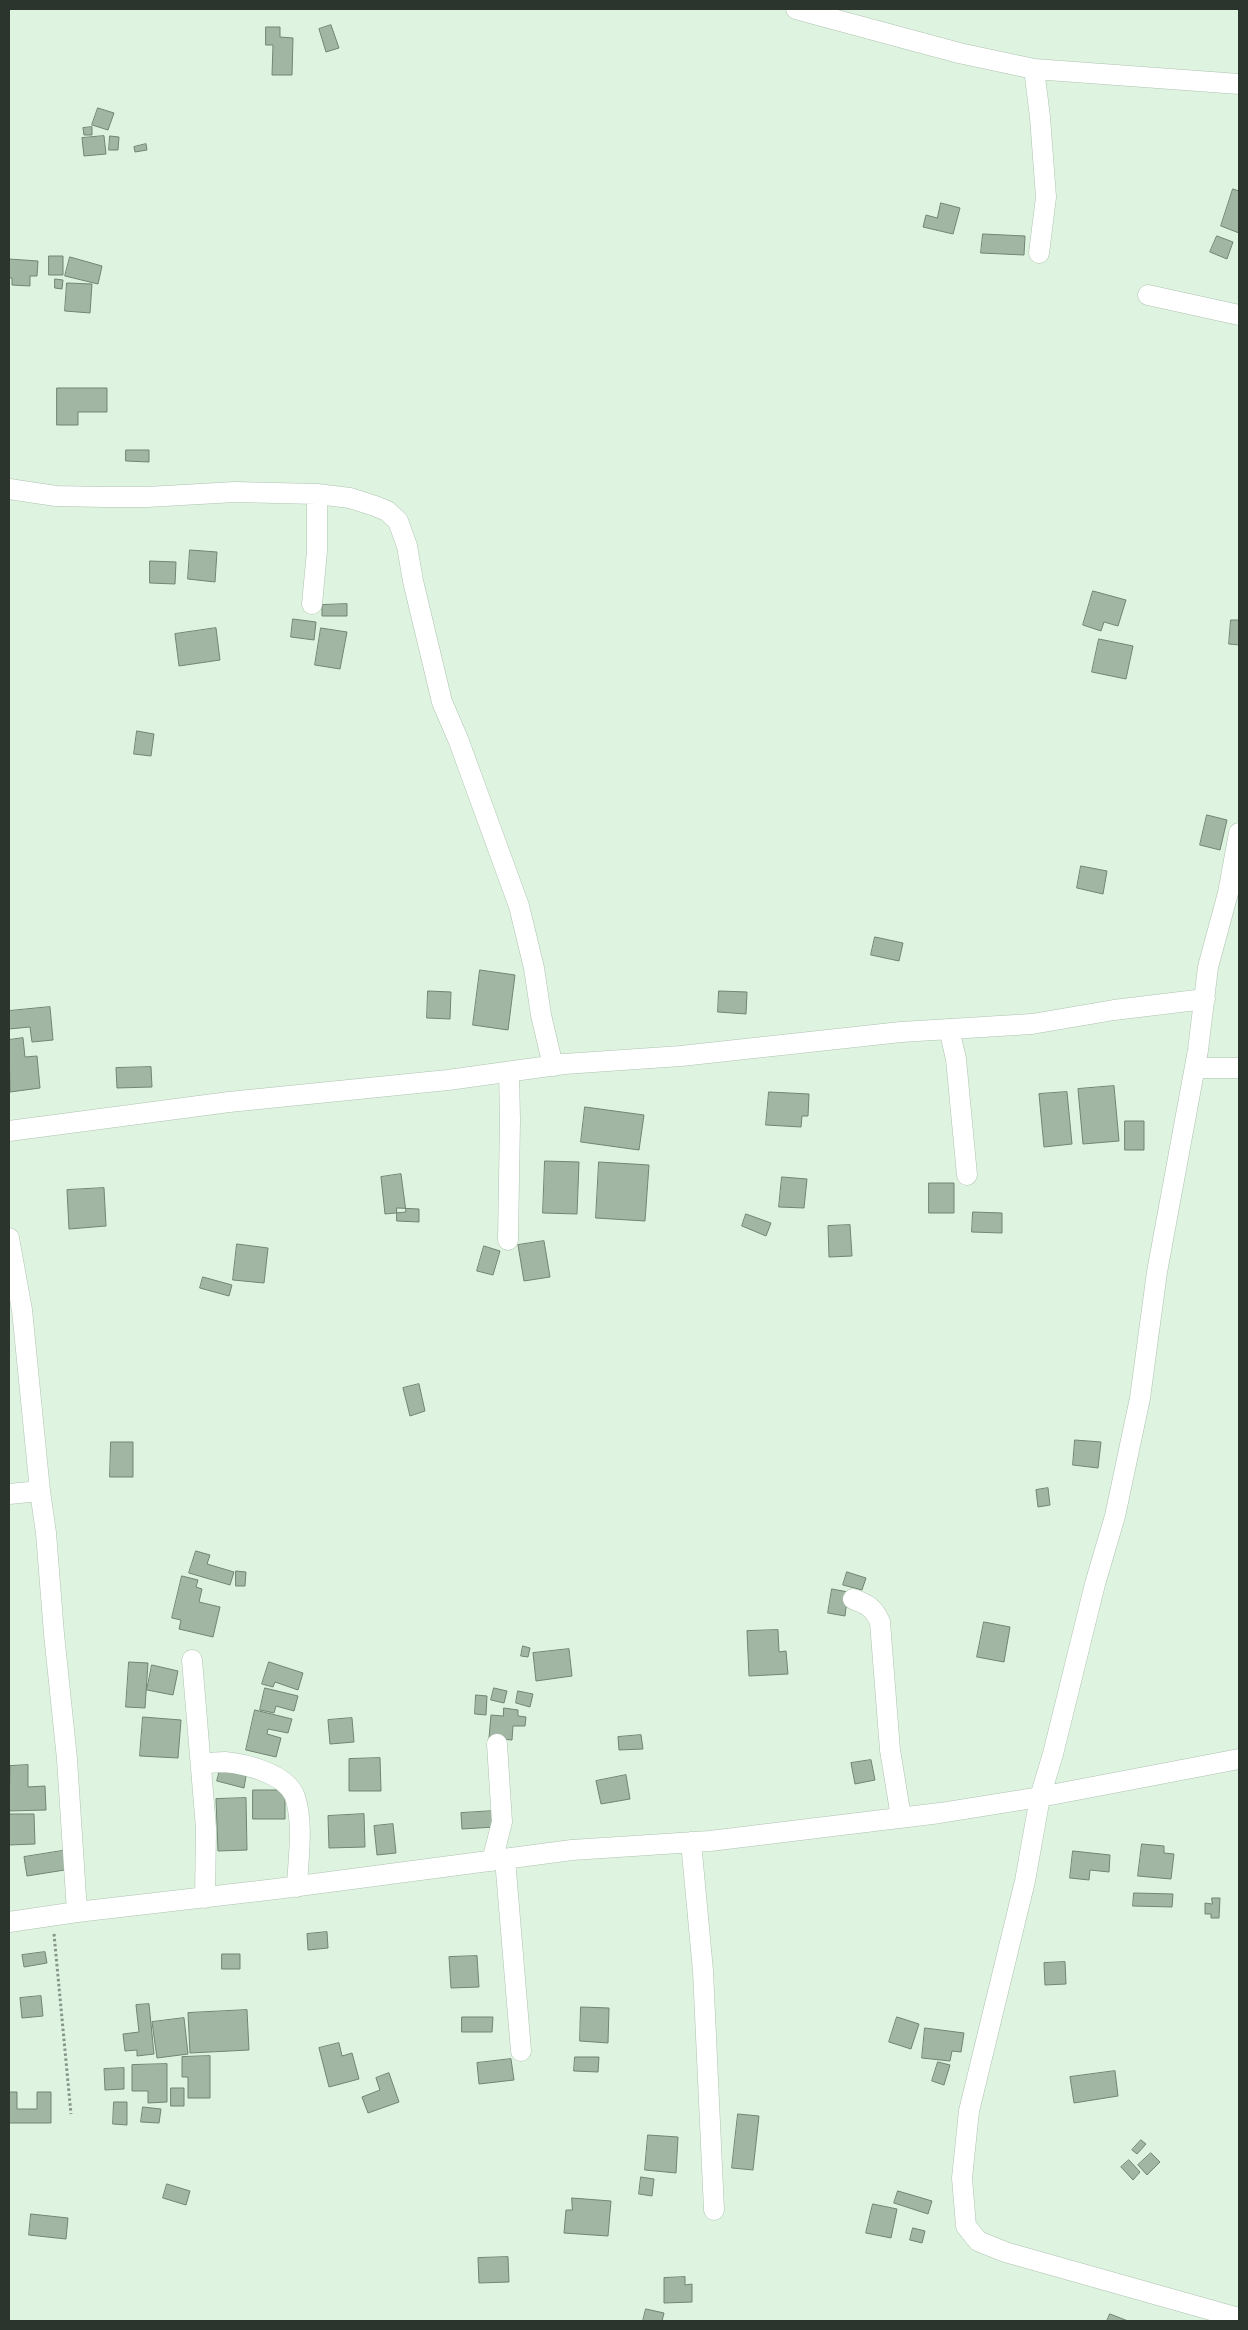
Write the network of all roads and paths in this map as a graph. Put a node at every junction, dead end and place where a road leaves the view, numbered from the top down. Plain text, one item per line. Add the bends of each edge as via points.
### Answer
1 (796, 9) edge
2 (1034, 69) junction
3 (1239, 84) edge
4 (1039, 253) dead end
5 (1148, 295) dead end
6 (1239, 315) edge
7 (9, 489) edge
8 (317, 494) junction
9 (312, 604) dead end
10 (1239, 833) edge
11 (1205, 998) junction
12 (948, 1030) junction
13 (553, 1066) junction
14 (1195, 1068) junction
15 (1239, 1068) edge
16 (508, 1072) junction
17 (9, 1131) edge
18 (967, 1175) dead end
19 (9, 1238) edge
20 (508, 1240) dead end
21 (40, 1492) junction
22 (9, 1494) edge
23 (853, 1599) dead end
24 (192, 1660) dead end
25 (497, 1744) dead end
26 (1239, 1759) edge
27 (201, 1764) junction
28 (1040, 1797) junction
29 (901, 1817) junction
30 (690, 1842) junction
31 (499, 1860) junction
32 (297, 1887) junction
33 (205, 1898) junction
34 (77, 1912) junction
35 (52, 1916) junction
36 (9, 1922) edge
37 (521, 2050) dead end
38 (71, 2114) dead end
39 (714, 2210) dead end
40 (1239, 2318) edge

1 - 2 street via 959,53
2 - 3 street
2 - 4 street via 1045,190
5 - 6 street
7 - 8 street via 56,496 104,497 235,492
8 - 9 street via 317,551
8 - 13 street via 350,498 375,506 387,511 398,522 407,546 442,702 519,906
10 - 11 street via 1228,893 1208,967
11 - 12 street via 1032,1024
11 - 14 street
12 - 13 street
12 - 18 street via 956,1058
13 - 16 street
14 - 15 street
14 - 28 street via 1157,1272 1140,1398 1115,1516
16 - 17 street via 229,1102
16 - 20 street
19 - 21 street via 22,1310
21 - 22 street
21 - 34 street via 67,1759
23 - 29 street via 870,1606 880,1622 890,1750
24 - 27 street
25 - 31 street via 502,1822
26 - 28 street
27 - 32 street via 224,1762 248,1767 286,1784 295,1797 299,1821
27 - 33 street via 206,1828
28 - 29 street
28 - 40 street via 1025,1881 969,2111 962,2178 966,2226 978,2241 1004,2252
29 - 30 street
30 - 31 street via 572,1850
30 - 39 street via 703,1970
31 - 32 street
31 - 37 street
32 - 33 street
33 - 34 street
34 - 35 street
35 - 36 street
35 - 38 path

